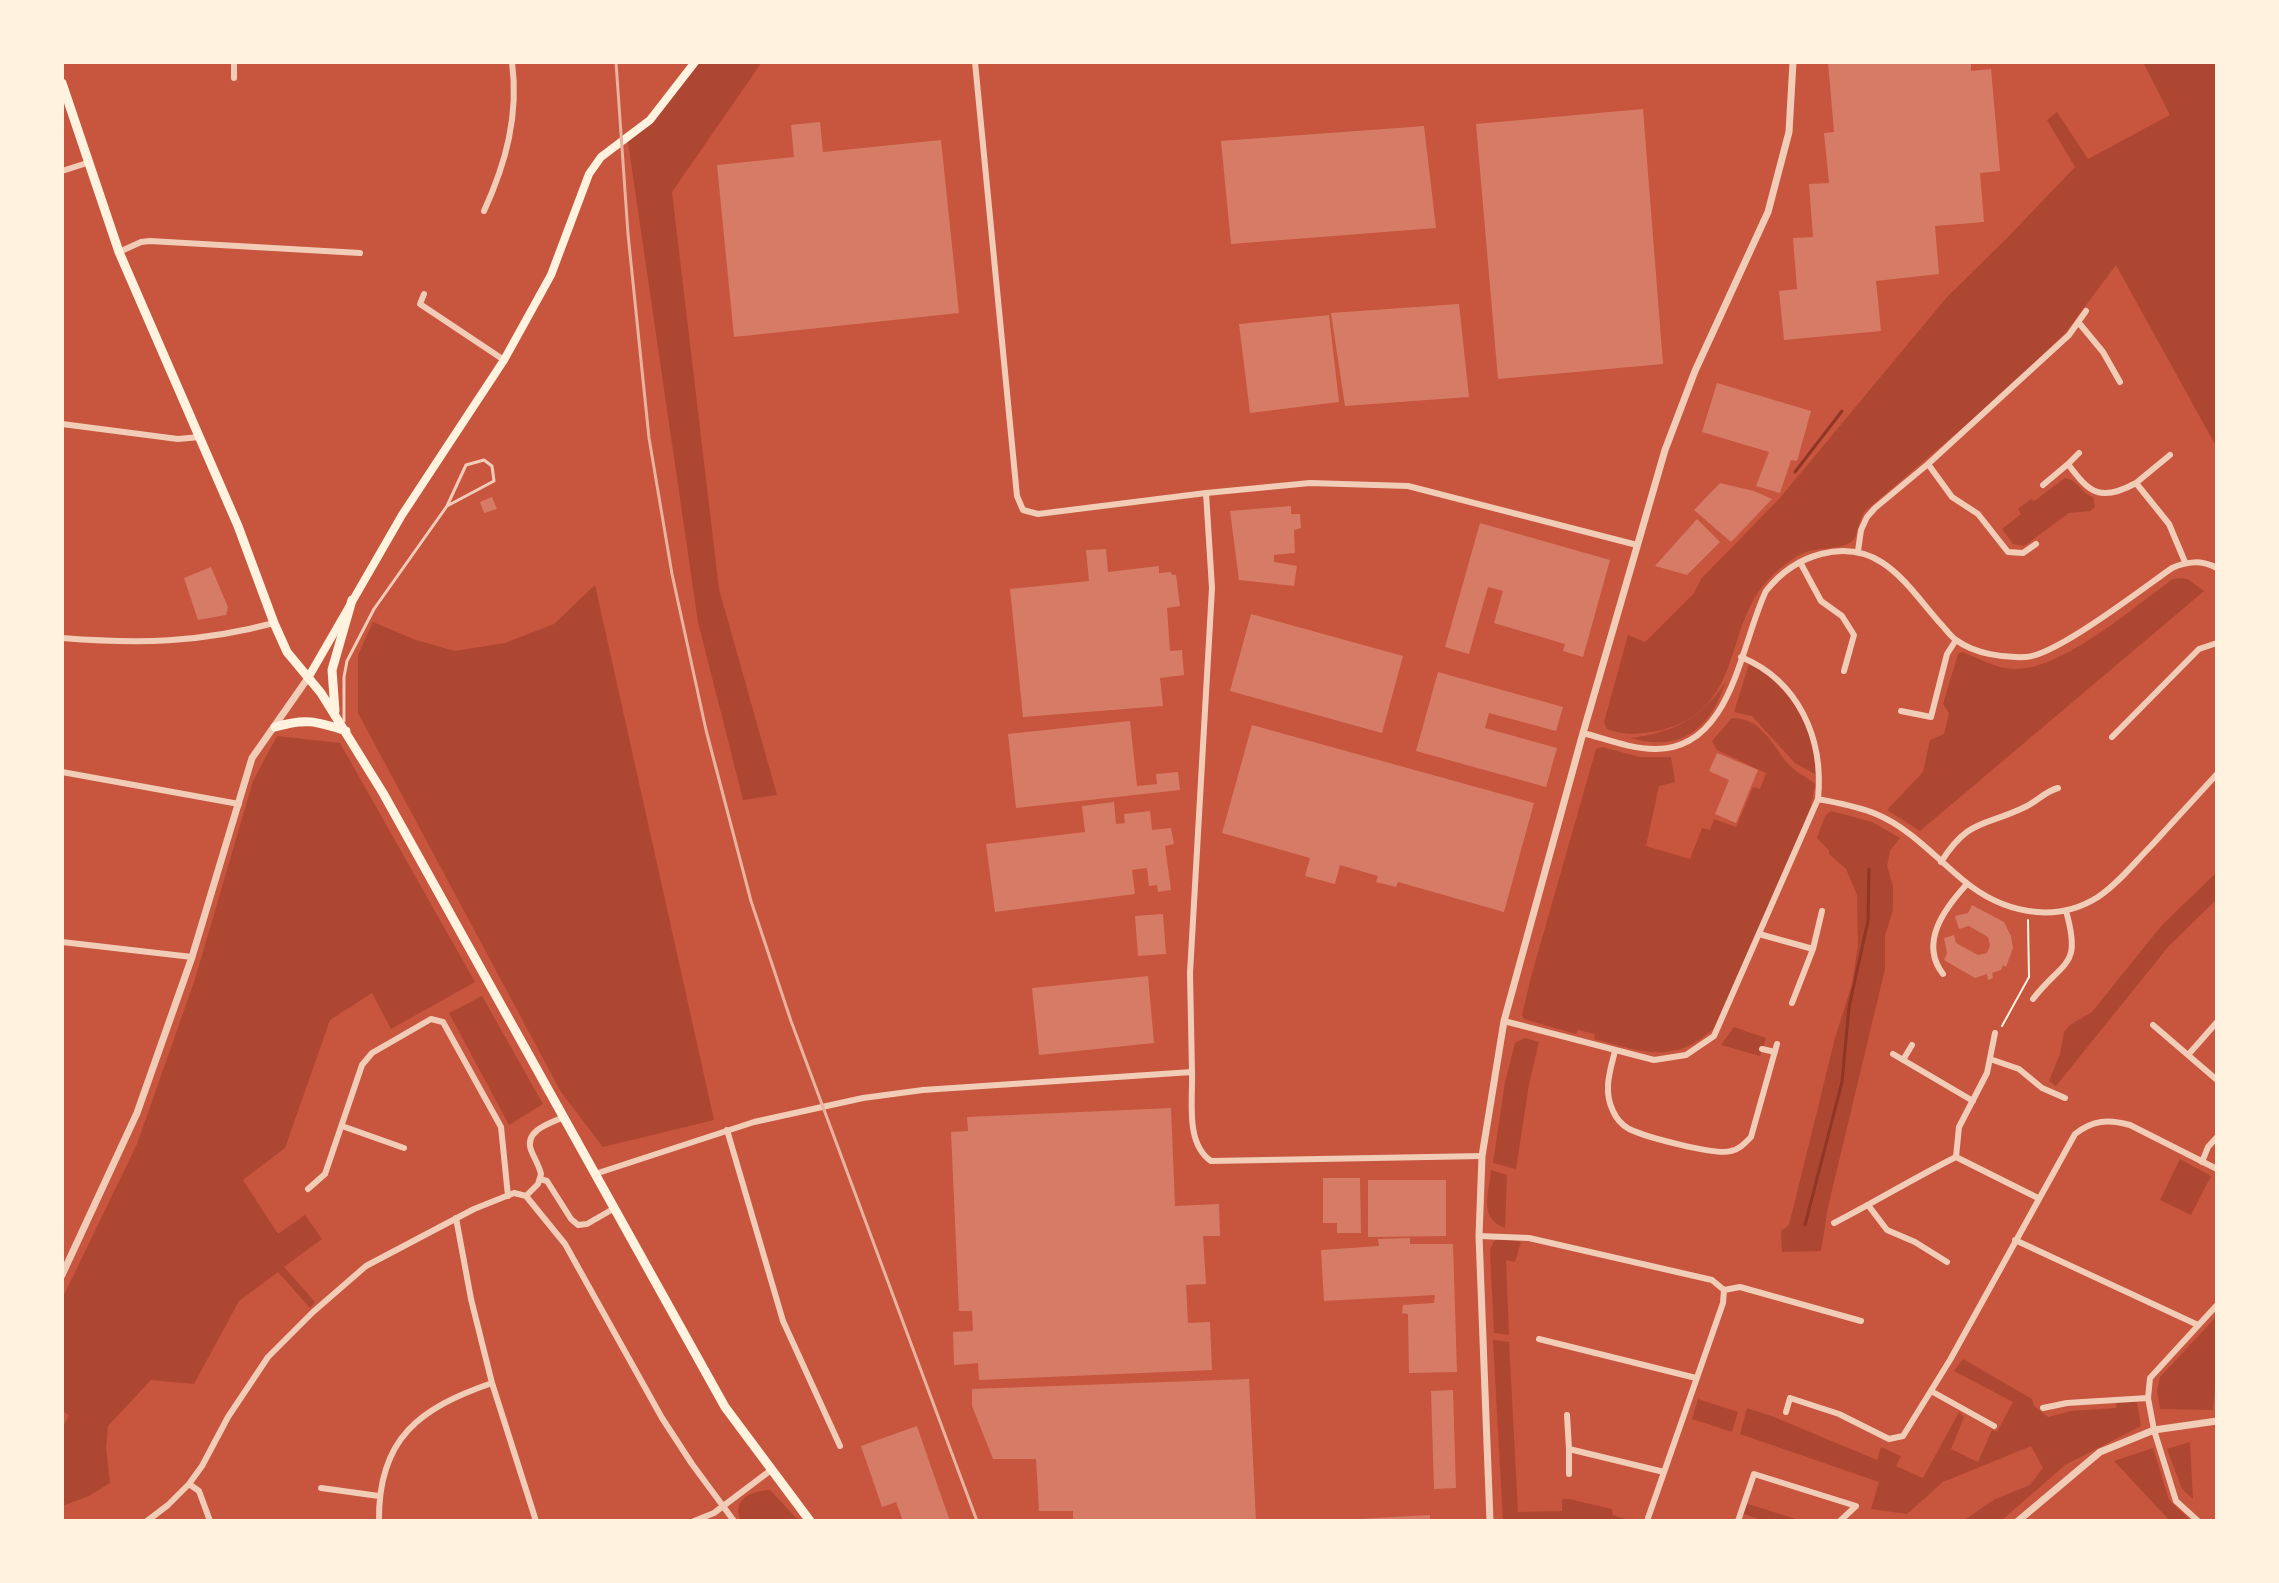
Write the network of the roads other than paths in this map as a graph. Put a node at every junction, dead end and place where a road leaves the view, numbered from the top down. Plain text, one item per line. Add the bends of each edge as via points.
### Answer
1 (234, 62) edge
2 (512, 62) edge
3 (695, 62) edge
4 (975, 62) edge
5 (1793, 62) edge
6 (234, 78) dead end
7 (62, 83) edge
8 (87, 163) junction
9 (62, 171) edge
10 (484, 211) dead end
11 (119, 252) junction
12 (360, 253) dead end
13 (424, 294) dead end
14 (2086, 311) dead end
15 (2079, 323) junction
16 (504, 360) junction
17 (2120, 382) dead end
18 (62, 424) edge
19 (200, 437) junction
20 (2079, 453) dead end
21 (2170, 455) dead end
22 (1928, 464) junction
23 (2068, 464) junction
24 (2136, 483) junction
25 (2043, 485) dead end
26 (1206, 493) junction
27 (447, 506) junction
28 (2036, 544) dead end
29 (1637, 545) junction
30 (1858, 551) junction
31 (1800, 562) junction
32 (2185, 562) junction
33 (2217, 568) edge
34 (352, 600) junction
35 (274, 623) junction
36 (62, 638) edge
37 (1956, 640) junction
38 (2217, 643) edge
39 (1741, 657) junction
40 (1844, 671) dead end
41 (308, 678) junction
42 (1901, 711) dead end
43 (335, 714) junction
44 (275, 727) junction
45 (345, 729) junction
46 (1583, 733) junction
47 (2112, 737) dead end
48 (62, 772) edge
49 (2217, 774) edge
50 (2041, 781) dead end
51 (2058, 788) dead end
52 (2045, 792) junction
53 (1818, 799) junction
54 (239, 804) junction
55 (1941, 862) junction
56 (1967, 884) junction
57 (1822, 911) dead end
58 (2066, 911) junction
59 (1759, 934) junction
60 (62, 942) edge
61 (1813, 949) junction
62 (192, 957) junction
63 (1943, 974) dead end
64 (2033, 999) dead end
65 (1792, 1003) dead end
66 (1504, 1021) junction
67 (2217, 1022) edge
68 (2153, 1025) dead end
69 (1995, 1033) road end
70 (1777, 1044) dead end
71 (1912, 1045) dead end
72 (1762, 1049) dead end
73 (1615, 1051) junction
74 (1775, 1052) junction
75 (1893, 1054) dead end
76 (2188, 1055) junction
77 (1990, 1059) junction
78 (1903, 1060) junction
79 (1192, 1072) junction
80 (2217, 1080) edge
81 (2065, 1098) dead end
82 (1973, 1101) junction
83 (564, 1117) junction
84 (342, 1126) junction
85 (727, 1130) junction
86 (2217, 1137) edge
87 (404, 1148) dead end
88 (1482, 1156) junction
89 (1956, 1157) junction
90 (2202, 1162) junction
91 (2217, 1169) edge
92 (595, 1174) junction
93 (540, 1179) junction
94 (308, 1189) dead end
95 (508, 1196) junction
96 (526, 1196) junction
97 (2038, 1198) junction
98 (1868, 1205) junction
99 (613, 1209) junction
100 (456, 1218) junction
101 (1834, 1223) dead end
102 (1479, 1236) junction
103 (2015, 1240) junction
104 (1947, 1262) dead end
105 (62, 1275) edge
106 (1724, 1290) junction
107 (2217, 1305) edge
108 (1861, 1321) dead end
109 (2198, 1325) junction
110 (1539, 1339) dead end
111 (1696, 1378) junction
112 (492, 1383) junction
113 (1931, 1391) junction
114 (2148, 1398) junction
115 (2043, 1408) dead end
116 (1786, 1412) dead end
117 (1567, 1415) dead end
118 (2217, 1421) edge
119 (1994, 1426) dead end
120 (2154, 1430) junction
121 (840, 1446) dead end
122 (1569, 1449) junction
123 (771, 1470) junction
124 (1664, 1472) junction
125 (1569, 1474) dead end
126 (189, 1484) junction
127 (321, 1488) dead end
128 (379, 1496) junction
129 (723, 1506) junction
130 (147, 1521) edge
131 (210, 1521) edge
132 (379, 1521) edge
133 (536, 1521) edge
134 (694, 1521) edge
135 (734, 1521) edge
136 (810, 1521) edge
137 (1490, 1521) edge
138 (1647, 1521) edge
139 (1738, 1521) edge
140 (1840, 1521) edge
141 (2018, 1521) edge
142 (2198, 1521) edge

1 - 6 street
2 - 10 street via 512,128
3 - 16 main road via 650,120 601,157 589,174 551,275
4 - 26 street via 1019,504 1038,514
5 - 29 street via 1789,132 1768,212 1695,371
7 - 8 main road
8 - 9 street
8 - 11 main road
11 - 12 street via 150,241
11 - 19 main road
13 - 16 street via 420,304
14 - 15 street
15 - 17 street
15 - 22 street
16 - 34 main road
18 - 19 street via 178,439
19 - 35 main road
20 - 23 street
21 - 24 street
22 - 28 street via 1952,497 1978,514 2008,552 2023,553
22 - 30 street via 1867,517
23 - 24 street via 2081,482 2102,494 2115,494
23 - 25 street
24 - 32 street via 2169,524
26 - 29 street via 1310,483 1408,486
26 - 79 street via 1212,588 1190,973
27 - 27 lane via 466,465 484,460 492,466 494,481
27 - 45 lane via 374,609 347,661
29 - 46 street
30 - 31 street via 1827,552
30 - 37 street via 1887,564
31 - 39 street via 1766,591
31 - 40 street via 1821,601 1842,616 1854,635
32 - 33 street
32 - 37 street via 2061,645 2030,657 1992,655
34 - 41 main road
34 - 43 main road via 332,670
35 - 36 street via 176,641
35 - 41 main road via 287,652
37 - 42 street via 1947,654 1931,717
38 - 47 street via 2199,649
39 - 46 street via 1718,715 1696,739 1655,749
39 - 53 street via 1779,680 1806,717 1818,756
41 - 43 main road
41 - 44 street
43 - 45 main road
44 - 45 main road via 309,720
44 - 54 street via 252,758
45 - 83 main road
46 - 66 street
48 - 54 street
49 - 58 street via 2113,885
50 - 52 street
51 - 52 street
52 - 55 street via 2029,806 1971,827
53 - 55 street via 1879,815
53 - 59 street
54 - 62 street
55 - 56 street
56 - 58 street via 1991,901 2029,911
56 - 63 street via 1935,932 1931,949
57 - 61 street
58 - 64 street via 2072,955
59 - 61 street
59 - 73 street via 1714,1036 1686,1055 1654,1060
60 - 62 street
61 - 65 street
62 - 105 street via 137,1113
66 - 73 street
66 - 88 street
67 - 76 street
68 - 76 street
69 - 77 street
70 - 74 street
71 - 78 street
72 - 74 street
73 - 74 street via 1607,1096 1617,1119 1647,1135 1717,1153 1730,1152 1751,1137
75 - 78 street
76 - 80 street
77 - 81 street via 2019,1069
77 - 82 street
78 - 82 street
79 - 85 street via 923,1090 794,1112
79 - 88 street via 1194,1137 1201,1154 1211,1161
82 - 89 street via 1959,1127
83 - 92 main road
83 - 93 street via 532,1136 530,1148
84 - 87 street
84 - 94 street via 325,1174
84 - 95 street via 362,1065 372,1053 438,1019 501,1127
85 - 92 street
85 - 121 street via 783,1321
86 - 90 street
88 - 102 street
89 - 97 street
89 - 98 street
90 - 91 street
90 - 97 street via 2130,1125 2101,1121 2075,1134
92 - 99 main road
93 - 96 street
93 - 99 street via 547,1181 578,1225
95 - 96 street
95 - 100 street
96 - 129 street via 565,1244 662,1418
97 - 103 street
98 - 101 street
98 - 104 street via 1887,1230
99 - 123 main road via 725,1407
100 - 112 street
100 - 126 street via 366,1266 313,1312 268,1357
102 - 106 street via 1529,1238 1712,1280
102 - 137 street
103 - 109 street
103 - 113 street
106 - 108 street via 1740,1287
106 - 111 street
107 - 109 street
109 - 114 street via 2150,1378
110 - 111 street
111 - 124 street
112 - 128 street via 452,1397 415,1422 386,1469
112 - 133 street
113 - 116 street via 1903,1436 1889,1439 1790,1398
113 - 119 street
114 - 115 street
114 - 120 street
117 - 122 street
118 - 120 street
120 - 141 street via 2100,1452
120 - 142 street via 2176,1501
122 - 124 street
122 - 125 street
123 - 129 street
123 - 136 main road
124 - 138 street
126 - 130 street
126 - 131 street via 199,1491
127 - 128 street
128 - 132 street
129 - 134 street
129 - 135 street
139 - 140 street via 1754,1474 1856,1506

